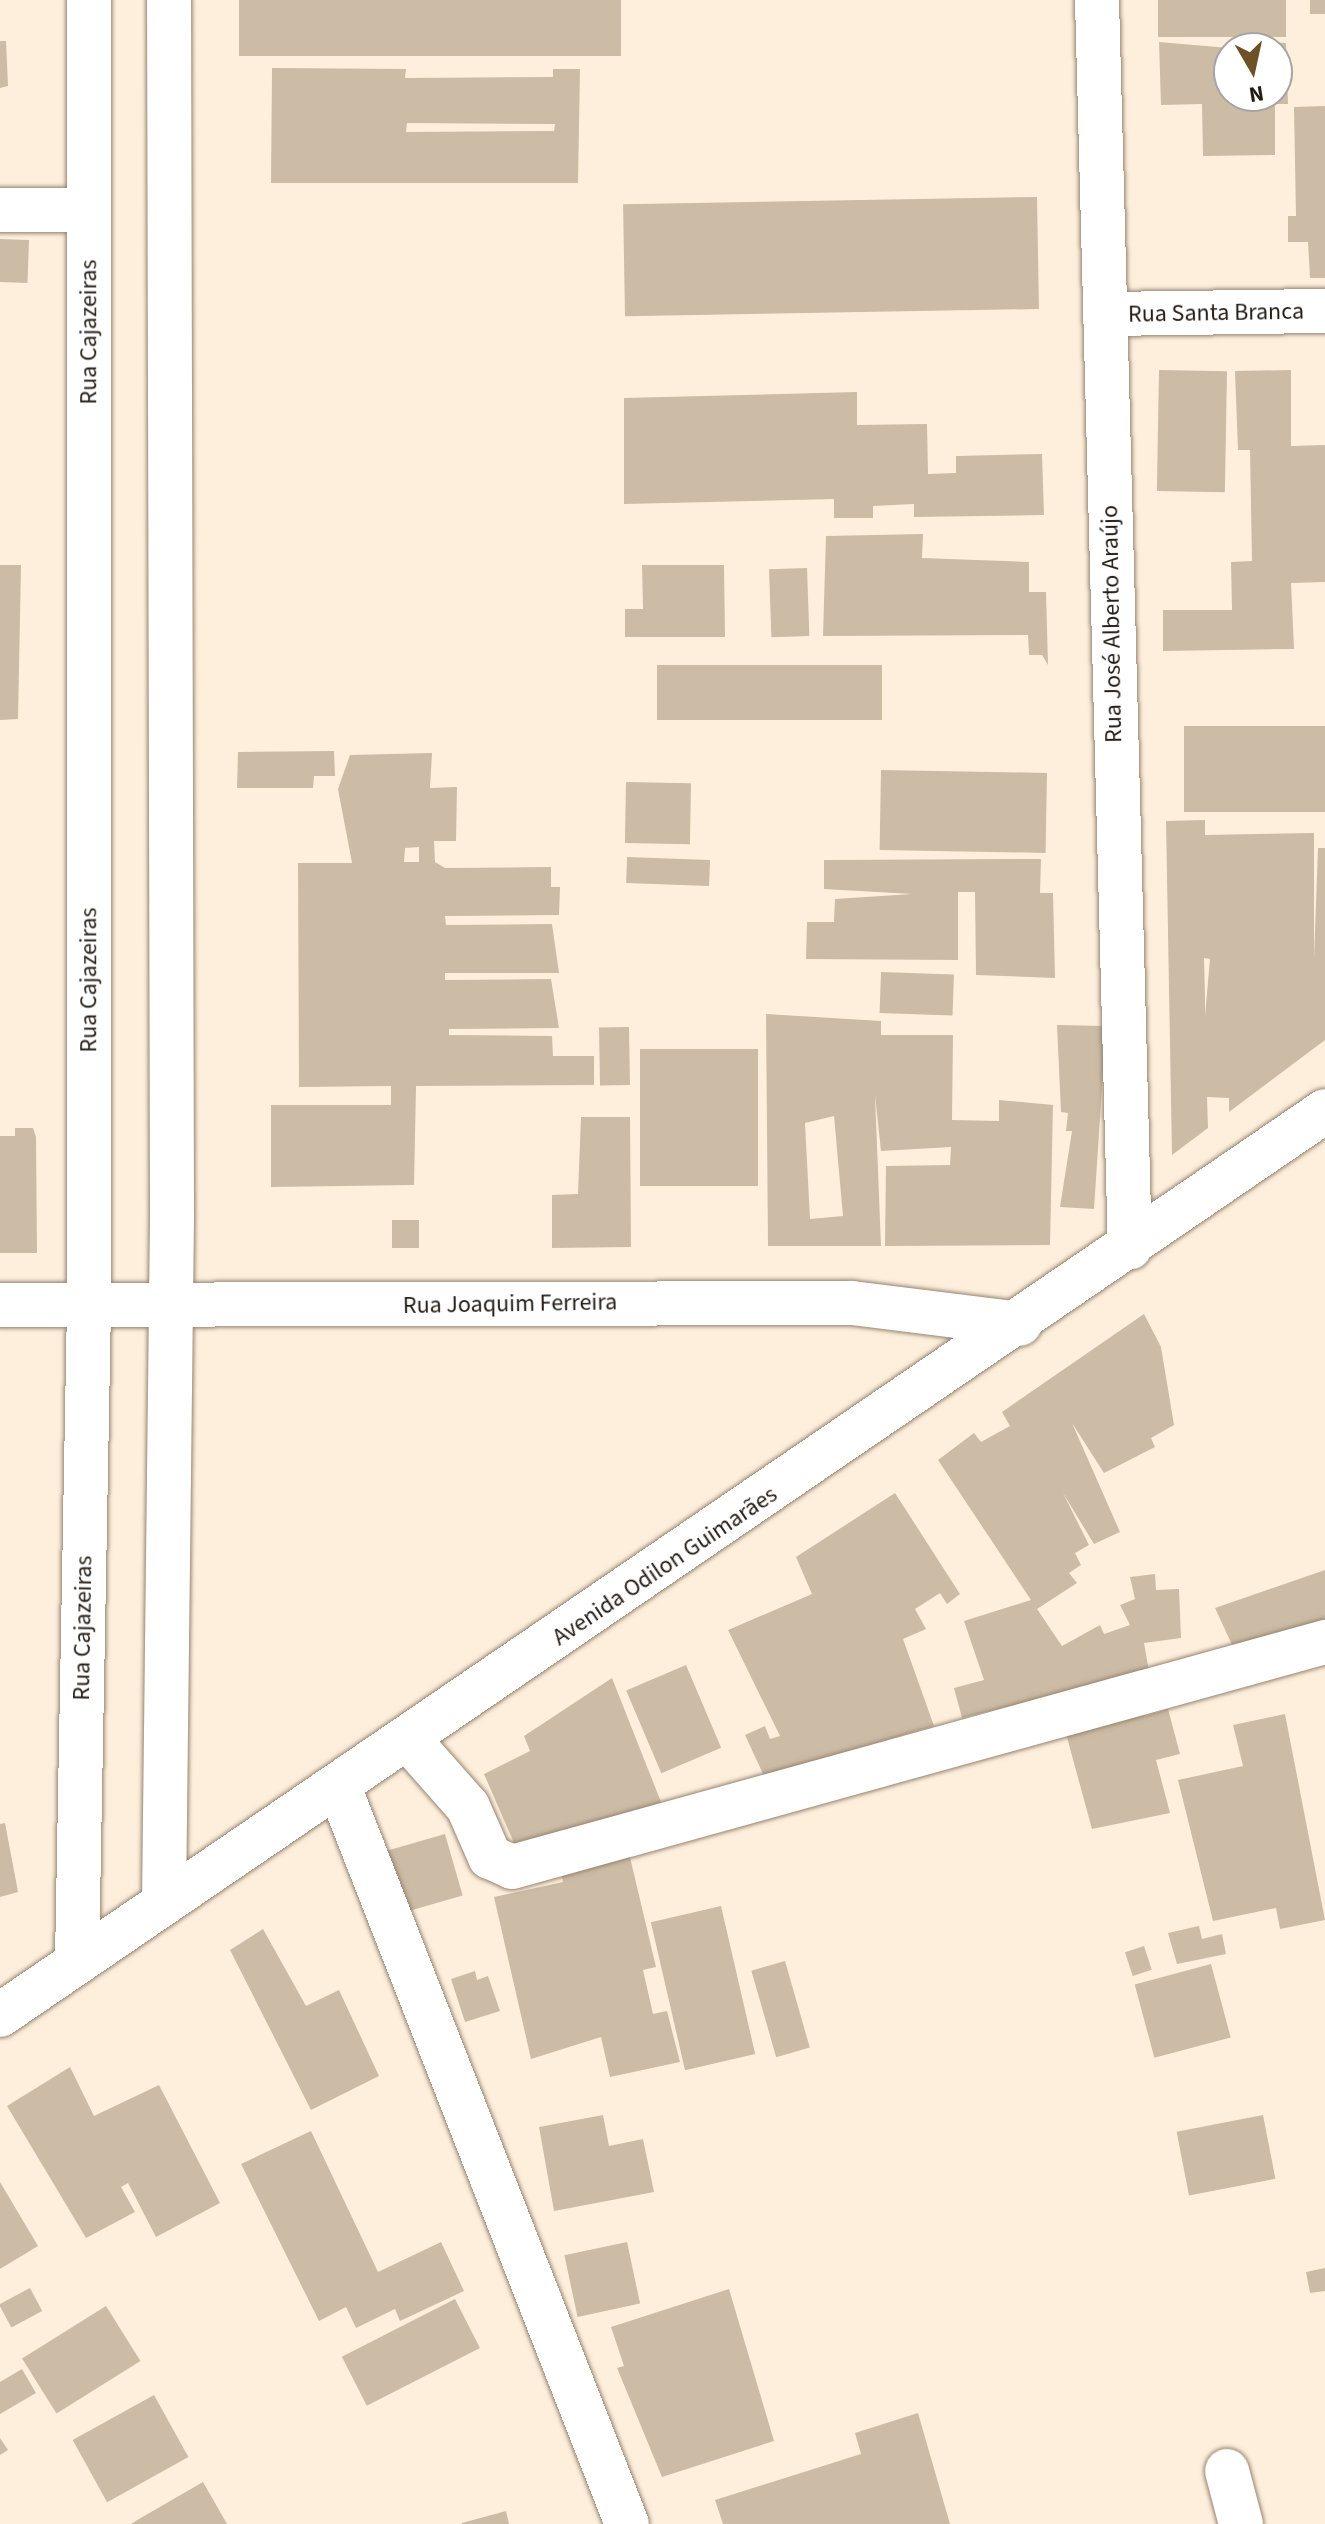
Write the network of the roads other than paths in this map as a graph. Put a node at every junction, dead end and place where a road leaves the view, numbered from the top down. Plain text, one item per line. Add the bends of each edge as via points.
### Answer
1 (89, 0) edge
2 (169, 0) edge
3 (1097, 0) edge
4 (0, 210) edge
5 (89, 210) junction
6 (1325, 311) edge
7 (1106, 314) junction
8 (1325, 1111) edge
9 (1130, 1248) junction
10 (0, 1305) edge
11 (89, 1305) junction
12 (172, 1309) junction
13 (1020, 1324) junction
14 (1325, 1642) edge
15 (409, 1740) junction
16 (339, 1787) junction
17 (164, 1902) junction
18 (77, 1960) junction
19 (0, 2015) edge
20 (1227, 2471) dead end
21 (627, 2524) edge
22 (1241, 2524) edge

1 - 5 street, Rua Cajazeiras
2 - 12 street
3 - 7 street, Rua José Alberto Araújo
4 - 5 street
5 - 11 street, Rua Cajazeiras
6 - 7 street, Rua Santa Branca
7 - 9 street, Rua José Alberto Araújo
8 - 9 street, Avenida Odilon Guimarães
9 - 13 street, Avenida Odilon Guimarães
10 - 11 street, Rua Joaquim Ferreira
11 - 12 street, Rua Joaquim Ferreira
11 - 18 street, Rua Cajazeiras
12 - 13 street, Rua Joaquim Ferreira via 852,1303
12 - 17 street
13 - 15 street, Avenida Odilon Guimarães
14 - 15 street via 512,1867 490,1857 468,1807
15 - 16 street, Avenida Odilon Guimarães
16 - 17 street, Avenida Odilon Guimarães
16 - 21 street
17 - 18 street, Avenida Odilon Guimarães
18 - 19 street, Avenida Odilon Guimarães
20 - 22 street

